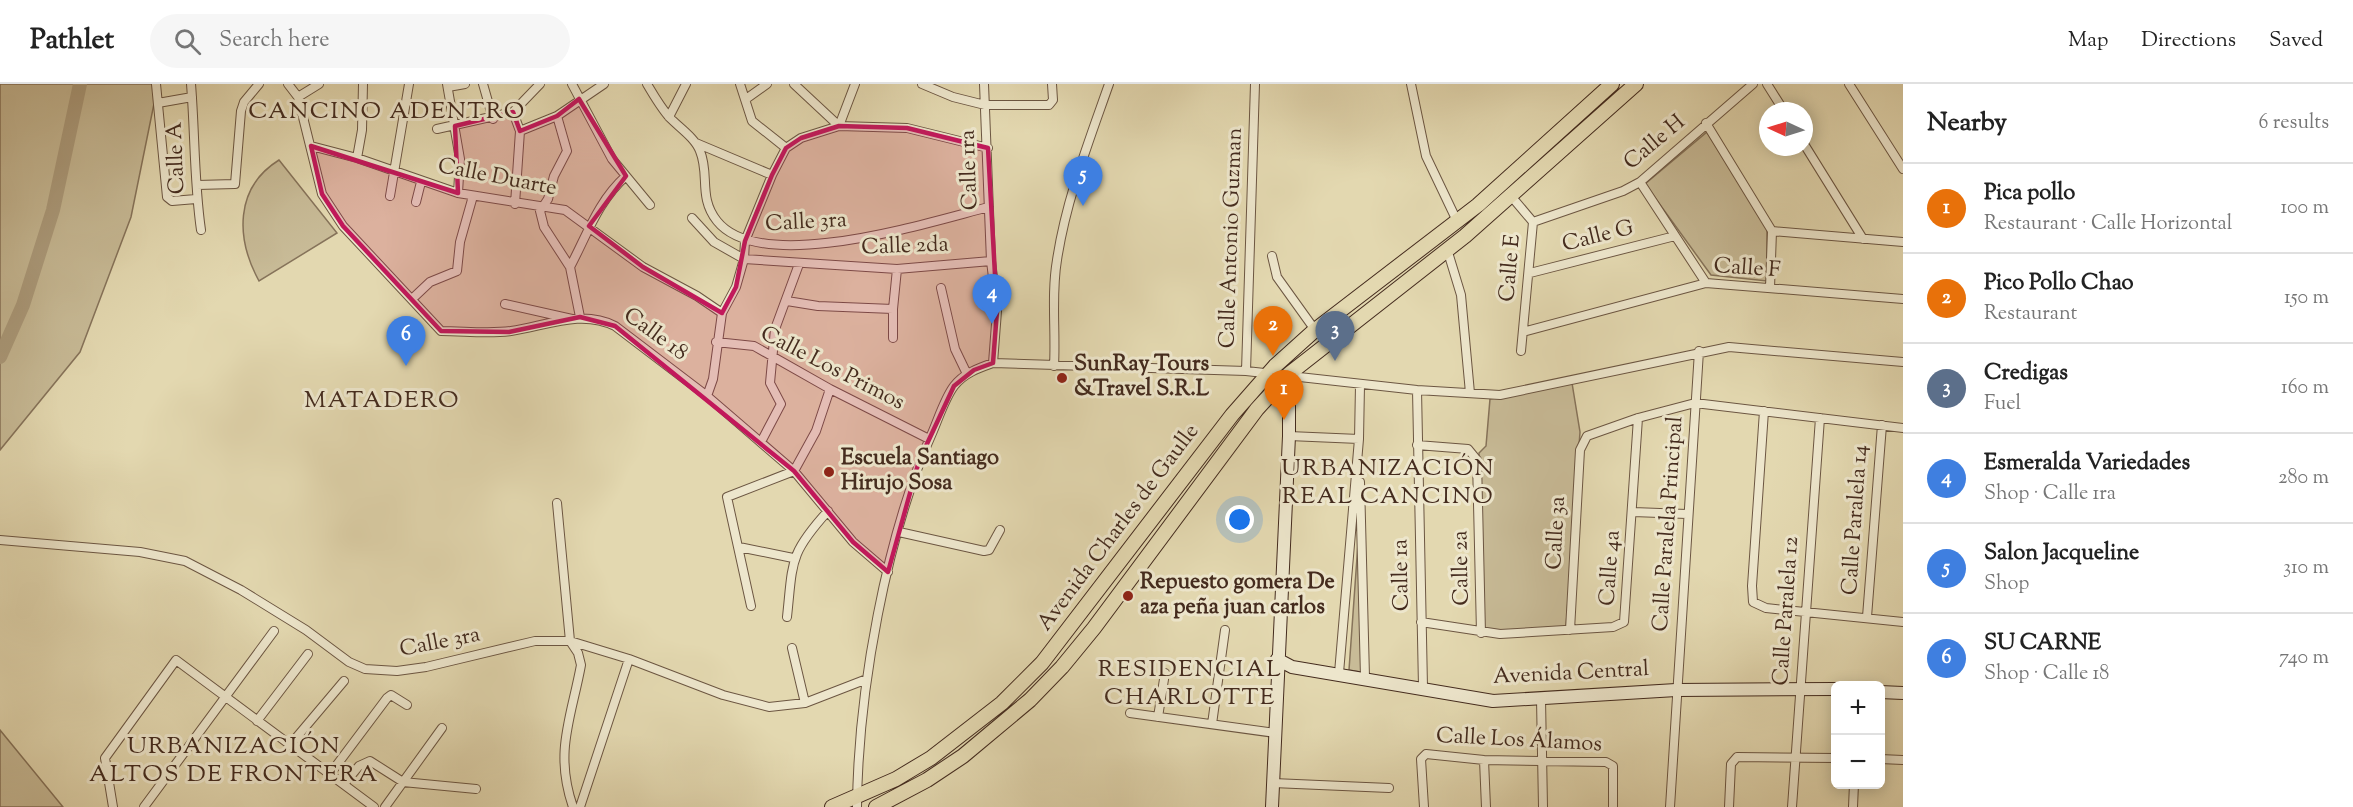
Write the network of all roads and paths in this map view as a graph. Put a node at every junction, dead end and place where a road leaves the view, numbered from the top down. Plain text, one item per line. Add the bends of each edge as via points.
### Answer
1 (156, 84) edge
2 (191, 84) edge
3 (259, 84) edge
4 (288, 84) edge
5 (319, 84) edge
6 (363, 84) edge
7 (409, 84) edge
8 (465, 84) edge
9 (483, 84) edge
10 (540, 84) edge
11 (572, 84) edge
12 (604, 84) edge
13 (647, 84) edge
14 (686, 84) edge
15 (740, 84) edge
16 (767, 84) edge
17 (794, 84) edge
18 (855, 84) edge
19 (922, 84) edge
20 (984, 84) edge
21 (1052, 84) edge
22 (1109, 84) edge
23 (1255, 84) edge
24 (1411, 84) edge
25 (1612, 84) edge
26 (1636, 84) edge
27 (1753, 84) edge
28 (1767, 84) edge
29 (1849, 84) edge
30 (447, 85) edge
31 (192, 97) junction
32 (298, 98) junction
33 (579, 99) junction
34 (746, 99) junction
35 (1778, 102) edge
36 (158, 103) junction
37 (986, 105) junction
38 (513, 112) junction
39 (557, 116) junction
40 (669, 117) junction
41 (493, 119) junction
42 (1706, 123) junction
43 (455, 126) junction
44 (839, 126) junction
45 (437, 129) dead end
46 (520, 131) junction
47 (696, 143) junction
48 (310, 146) junction
49 (786, 148) junction
50 (988, 148) junction
51 (1535, 154) junction
52 (1811, 156) edge
53 (357, 158) junction
54 (1903, 169) edge
55 (394, 171) junction
56 (626, 176) junction
57 (772, 176) junction
58 (1533, 176) junction
59 (1509, 177) junction
60 (421, 182) junction
61 (1640, 182) junction
62 (197, 185) junction
63 (458, 193) junction
64 (390, 196) dead end
65 (473, 196) junction
66 (1511, 196) junction
67 (196, 199) junction
68 (417, 202) dead end
69 (515, 204) junction
70 (650, 205) dead end
71 (543, 207) junction
72 (988, 207) junction
73 (692, 218) dead end
74 (1457, 221) junction
75 (1533, 222) junction
76 (589, 226) junction
77 (201, 230) dead end
78 (1772, 231) junction
79 (1675, 236) junction
80 (1863, 239) junction
81 (745, 241) junction
82 (1903, 243) edge
83 (1447, 249) junction
84 (1272, 256) dead end
85 (744, 259) junction
86 (991, 261) junction
87 (800, 264) junction
88 (570, 267) junction
89 (897, 269) junction
90 (1530, 273) junction
91 (1706, 282) junction
92 (941, 288) dead end
93 (1770, 288) junction
94 (412, 299) junction
95 (1903, 299) edge
96 (788, 301) junction
97 (505, 304) dead end
98 (892, 309) junction
99 (722, 314) junction
100 (576, 318) junction
101 (1315, 330) junction
102 (1524, 332) junction
103 (893, 338) dead end
104 (716, 342) junction
105 (1521, 351) dead end
106 (1699, 351) junction
107 (771, 354) junction
108 (1903, 362) edge
109 (993, 363) junction
110 (1054, 366) junction
111 (1246, 371) junction
112 (1268, 372) junction
113 (967, 374) junction
114 (1289, 374) junction
115 (1360, 385) junction
116 (830, 389) junction
117 (1417, 390) junction
118 (1470, 393) junction
119 (707, 396) junction
120 (1695, 403) junction
121 (1764, 411) junction
122 (1638, 418) junction
123 (1820, 418) junction
124 (1882, 425) junction
125 (1903, 428) edge
126 (1289, 436) junction
127 (929, 439) junction
128 (1359, 439) junction
129 (761, 442) junction
130 (1417, 445) junction
131 (794, 471) junction
132 (557, 503) dead end
133 (828, 511) junction
134 (1633, 512) junction
135 (1687, 514) junction
136 (1000, 530) dead end
137 (899, 532) junction
138 (0, 540) edge
139 (739, 547) junction
140 (793, 558) junction
141 (888, 572) junction
142 (751, 606) dead end
143 (1805, 611) junction
144 (788, 617) dead end
145 (1867, 617) junction
146 (1421, 622) junction
147 (1903, 622) edge
148 (1225, 630) dead end
149 (1570, 630) junction
150 (274, 631) dead end
151 (1481, 633) junction
152 (570, 641) junction
153 (792, 648) dead end
154 (308, 654) dead end
155 (629, 659) junction
156 (1277, 659) junction
157 (1165, 673) dead end
158 (1339, 673) junction
159 (1365, 677) junction
160 (867, 679) junction
161 (344, 681) dead end
162 (1423, 687) junction
163 (1800, 687) junction
164 (1831, 689) edge
165 (1676, 690) junction
166 (1885, 692) edge
167 (1903, 693) edge
168 (224, 698) junction
169 (1541, 699) junction
170 (805, 703) junction
171 (407, 705) dead end
172 (1130, 713) dead end
173 (1158, 717) junction
174 (257, 721) junction
175 (1212, 724) junction
176 (442, 728) dead end
177 (1275, 733) junction
178 (290, 745) junction
179 (1796, 756) junction
180 (1831, 758) edge
181 (1885, 759) edge
182 (1484, 760) junction
183 (1903, 760) edge
184 (1542, 761) junction
185 (330, 774) junction
186 (403, 782) junction
187 (1273, 783) junction
188 (344, 784) junction
189 (1389, 788) dead end
190 (476, 789) dead end
191 (1854, 789) edge
192 (568, 793) junction
193 (584, 793) junction
194 (857, 802) edge
195 (113, 807) edge
196 (144, 807) edge
197 (374, 807) edge
198 (385, 807) edge
199 (573, 807) edge
200 (579, 807) edge
201 (832, 807) edge
202 (876, 807) edge
203 (1272, 807) edge
204 (1424, 807) edge
205 (1486, 807) edge
206 (1543, 807) edge
207 (1613, 807) edge
208 (1670, 807) edge
209 (1729, 807) edge
210 (1792, 807) edge
211 (1852, 807) edge

1 - 36 street
2 - 31 street, Calle A
3 - 62 street via 241,111 235,184
4 - 32 street
5 - 32 street
6 - 53 street
7 - 55 street
8 - 30 street
9 - 41 street
10 - 38 street
11 - 33 street
12 - 33 street
13 - 40 street
14 - 40 street
15 - 34 street
16 - 34 street
17 - 44 street
18 - 44 street
19 - 37 street
20 - 37 street, Calle 1ra
21 - 37 street via 1053,100 1049,105
22 - 110 street via 1057,260
23 - 111 street, Calle Antonio Guzman
24 - 74 street via 1426,156
25 - 51 main road, Avenida Charles de Gaulle
26 - 58 main road, Avenida Charles de Gaulle
27 - 42 street, Calle H
28 - 35 street
29 - 54 street
30 - 43 street
31 - 36 street
31 - 62 street, Calle A
32 - 48 street, Calle 18
33 - 39 street
33 - 56 street via 600,140
34 - 49 street via 752,121
36 - 67 street via 167,196 171,201
37 - 50 street, Calle 1ra
38 - 41 street
38 - 46 street
39 - 46 street
39 - 71 street via 567,152
40 - 47 street
41 - 43 street
42 - 61 street, Calle H
42 - 78 street
43 - 45 street
43 - 63 street via 460,159
44 - 49 street via 801,138
44 - 50 street via 907,128
46 - 69 street
47 - 57 street
47 - 81 street, Calle 3ra via 702,153 707,203 729,233
48 - 53 street, Calle Duarte
48 - 94 street, Calle 18 via 322,194 344,226
49 - 57 street
50 - 72 street, Calle 1ra
51 - 58 main road via 1534,163 1524,173 1526,177
51 - 59 main road, Avenida Charles de Gaulle
52 - 80 street
53 - 55 street, Calle Duarte
55 - 60 street, Calle Duarte
55 - 64 street
56 - 70 street
56 - 76 street via 606,197
57 - 81 street
58 - 66 main road, Avenida Charles de Gaulle
59 - 66 main road via 1518,176 1520,181
59 - 74 main road, Avenida Charles de Gaulle
60 - 63 street, Calle Duarte
60 - 68 street
61 - 75 street, Calle H
61 - 79 street
62 - 67 street, Calle A
63 - 65 street, Calle Duarte
65 - 69 street, Calle Duarte
65 - 94 street via 460,242 457,271 430,282
66 - 75 street, Calle E
66 - 83 main road, Avenida Charles de Gaulle
67 - 77 street, Calle A
69 - 71 street, Calle Duarte
71 - 76 street, Calle Duarte via 565,210
71 - 88 street via 540,211 544,227
72 - 81 street, Calle 3ra via 888,233 834,242 775,246
72 - 86 street, Calle 1ra
73 - 85 street, Calle 2da via 714,242
74 - 101 main road, Avenida Charles de Gaulle
75 - 90 street, Calle E
76 - 88 street
76 - 99 street, Calle Duarte via 643,267
78 - 80 street
78 - 93 street
79 - 90 street, Calle G
79 - 91 street
80 - 82 street
81 - 85 street
83 - 114 main road, Avenida Charles de Gaulle
83 - 118 street via 1461,295
84 - 101 street via 1277,277
85 - 87 street, Calle 2da
85 - 99 street
86 - 89 street, Calle 2da
86 - 109 street, Calle 1ra via 997,311
87 - 89 street, Calle 2da
87 - 96 street
88 - 100 street
89 - 98 street
90 - 102 street, Calle E
91 - 93 street, Calle F
91 - 102 street, Calle F
92 - 113 street via 955,348
93 - 95 street, Calle F
94 - 100 street, Calle 18 via 441,331 509,332
96 - 98 street
96 - 107 street via 775,329
97 - 100 street
98 - 103 street
99 - 104 street
100 - 119 street, Calle 18 via 600,318 615,326
101 - 112 main road, Avenida Charles de Gaulle
102 - 105 street, Calle E
104 - 107 street, Calle Los Primos via 754,346
104 - 119 street via 713,379
106 - 108 street, Calle Antonio Guzman via 1729,347
106 - 118 street, Calle Antonio Guzman via 1500,395
106 - 120 street, Calle Paralela Principal
107 - 116 street, Calle Los Primos
107 - 129 street via 770,383 781,404
109 - 110 street
109 - 113 street
110 - 111 street
111 - 112 street, Calle Antonio Guzman
112 - 114 street, Calle Antonio Guzman
112 - 194 main road, Avenida Charles de Gaulle via 1024,682 968,732
113 - 127 street via 954,386
114 - 115 street, Calle Antonio Guzman
114 - 126 main road
114 - 202 main road, Avenida Charles de Gaulle via 1257,409 1062,667 1030,700 963,756
115 - 117 street, Calle Antonio Guzman
115 - 128 street
116 - 127 street, Calle Los Primos
116 - 131 street via 816,431
117 - 118 street, Calle Antonio Guzman
117 - 130 street, Calle 1a
119 - 129 street, Calle 18
120 - 121 street
120 - 122 street
120 - 135 street, Calle Paralela Principal
121 - 123 street
121 - 143 street via 1753,602 1766,608
122 - 134 street, Calle 4a
122 - 149 street, Calle 3a via 1592,433 1580,450
123 - 124 street
123 - 143 street, Calle Paralela 12
124 - 125 street
124 - 145 street, Calle Paralela 14
126 - 128 street
126 - 156 main road
127 - 137 street
128 - 158 street
128 - 159 street
129 - 131 street, Calle 18
130 - 146 street, Calle 1a
130 - 151 street, Calle 2a via 1468,449 1477,460
131 - 133 street, Calle 18
131 - 139 street via 727,497
132 - 152 street
133 - 140 street via 804,537
133 - 141 street, Calle 18 via 853,542
134 - 135 street
134 - 149 street, Calle 4a via 1624,622 1614,627
135 - 165 street, Calle Paralela Principal
136 - 137 street via 989,550 984,551
137 - 141 street
138 - 152 street, Calle 3ra via 140,552 185,561 241,590 365,669 426,667 535,641
139 - 140 street
139 - 142 street
140 - 144 street
141 - 160 street
143 - 145 street
143 - 163 street, Calle Paralela 12
145 - 147 street
146 - 151 street, Calle 4a
146 - 162 street, Calle 1a
148 - 175 street
149 - 151 street, Calle 4a
150 - 168 street
152 - 155 street, Calle 3ra
152 - 192 street via 581,665 563,748
153 - 170 street
154 - 174 street
155 - 170 street, Calle 3ra via 745,702 769,707
155 - 193 street
156 - 158 main road, Avenida Central via 1292,667
156 - 177 main road
157 - 173 street
158 - 159 main road, Avenida Central
159 - 162 main road, Avenida Central
160 - 170 street, Calle 3ra
160 - 194 street
161 - 178 street
162 - 169 main road, Avenida Central via 1493,701
163 - 164 main road, Avenida Central
163 - 165 main road, Avenida Central
163 - 179 street, Calle Paralela 12
165 - 169 main road, Avenida Central
165 - 208 street, Calle Paralela Principal
166 - 167 main road
168 - 174 street
168 - 195 street via 176,660 105,758
168 - 196 street
169 - 184 street
171 - 185 street via 391,695 387,698
172 - 173 street
173 - 175 street
174 - 178 street
175 - 177 street
176 - 186 street
177 - 187 main road
178 - 185 street
179 - 180 street
179 - 209 street via 1742,755 1733,760
179 - 210 street, Calle Paralela 12
181 - 183 street
182 - 184 street, Calle Los Álamos
182 - 204 street, Calle Los Álamos via 1423,755
182 - 205 street
184 - 206 street
184 - 207 street, Calle Los Álamos via 1606,762 1613,766
185 - 188 street
186 - 188 street via 370,761 361,764
186 - 190 street
186 - 198 street
187 - 189 street
187 - 203 main road
188 - 197 street
191 - 211 street
192 - 193 street
192 - 199 street
193 - 200 street
194 - 201 main road, Avenida Charles de Gaulle

